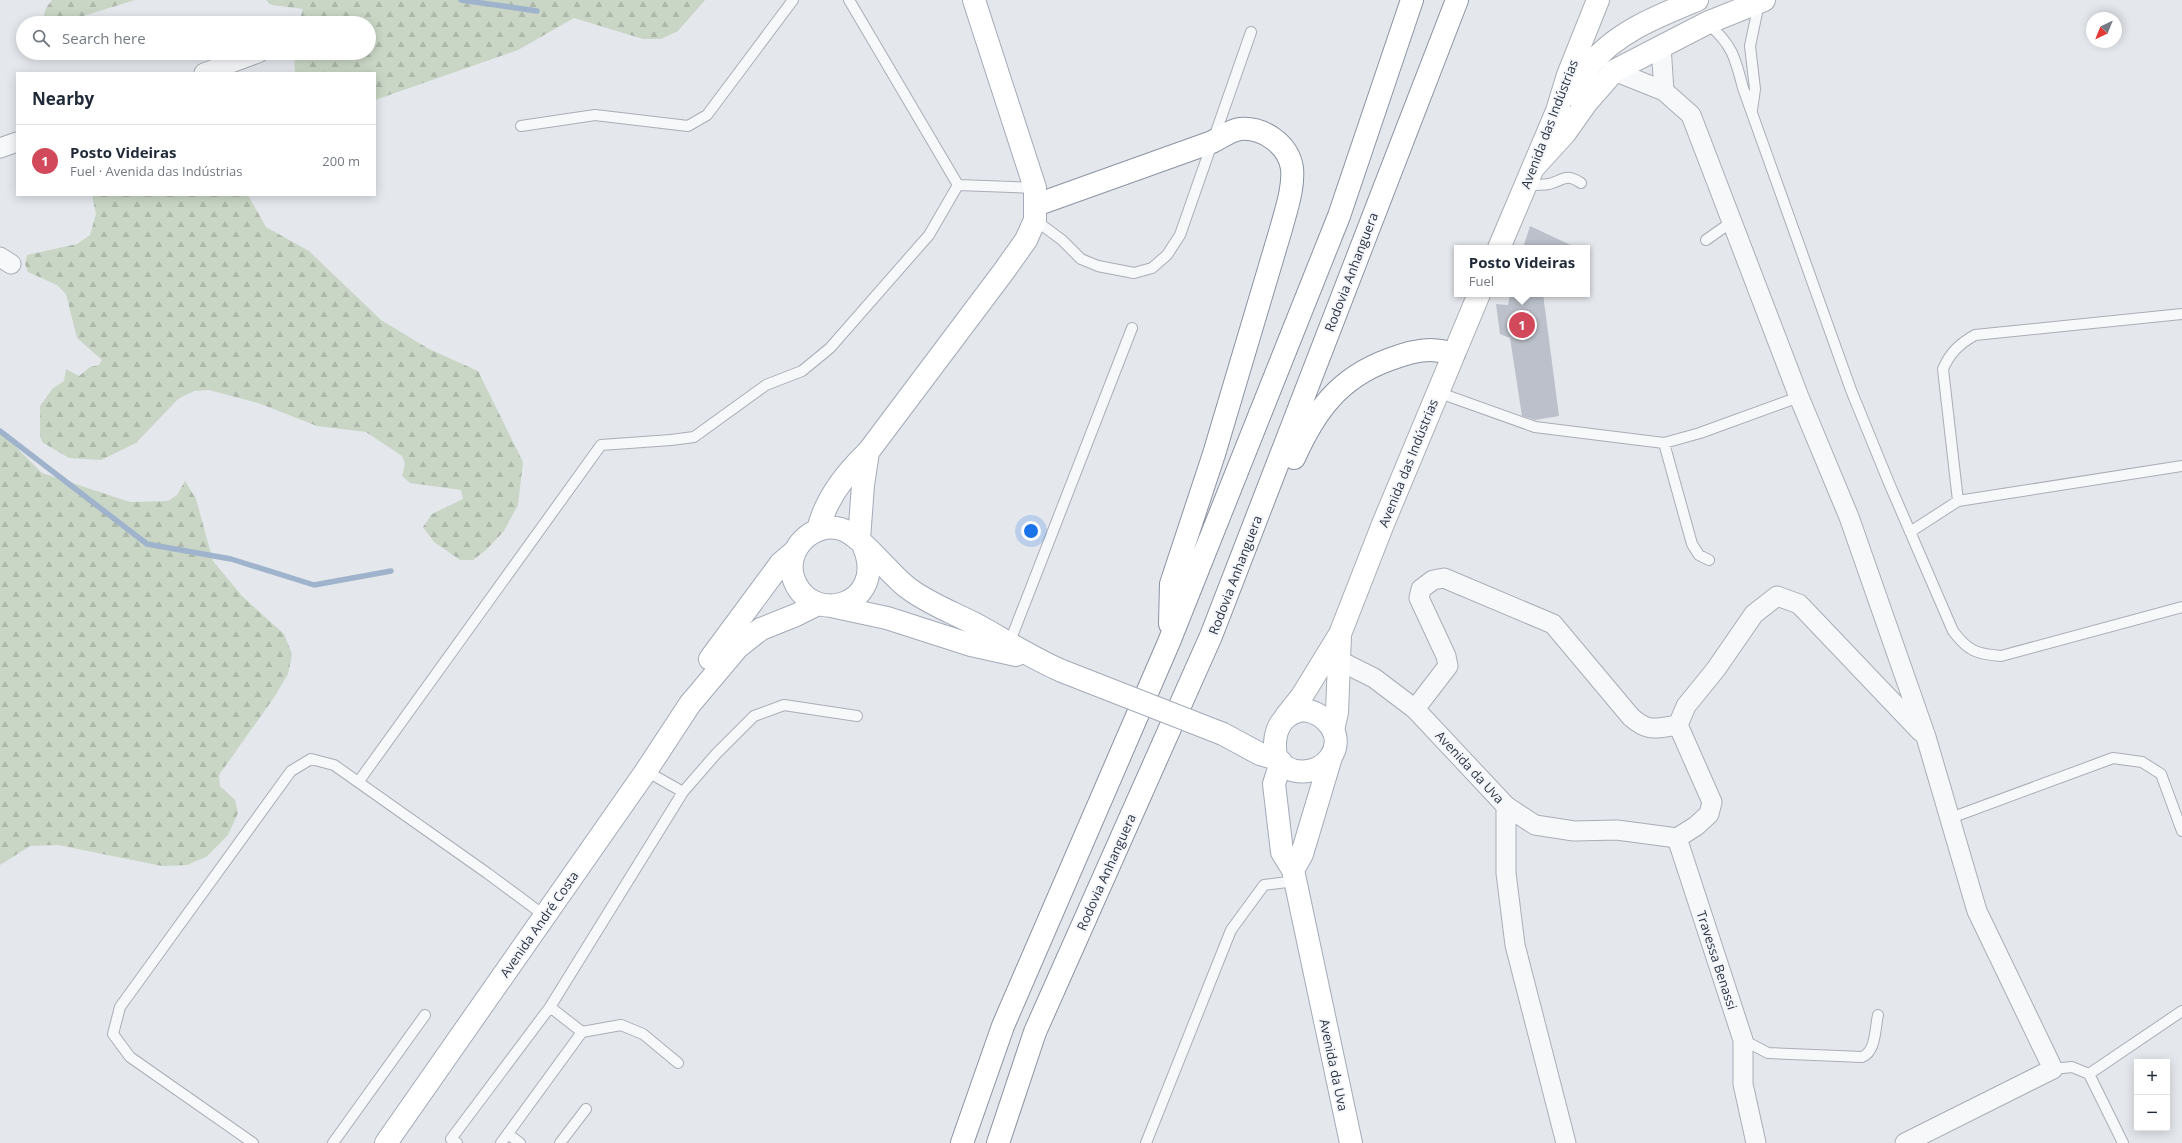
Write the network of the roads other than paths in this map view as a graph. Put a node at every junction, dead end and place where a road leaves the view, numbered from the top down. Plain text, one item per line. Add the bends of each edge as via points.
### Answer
1 (793, 0) edge
2 (849, 0) edge
3 (974, 0) edge
4 (1406, 0) edge
5 (1412, 0) edge
6 (1457, 0) edge
7 (1598, 0) edge
8 (1697, 0) edge
9 (1761, 2) edge
10 (1707, 23) junction
11 (1402, 25) junction
12 (1251, 32) dead end
13 (1661, 46) junction
14 (239, 60) edge
15 (1614, 71) junction
16 (207, 72) edge
17 (1664, 91) junction
18 (1752, 110) junction
19 (1557, 111) junction
20 (521, 126) dead end
21 (16, 142) edge
22 (1212, 142) junction
23 (0, 148) edge
24 (1531, 175) junction
25 (1581, 183) dead end
26 (958, 185) junction
27 (1035, 204) junction
28 (1733, 221) junction
29 (1706, 240) dead end
30 (1500, 245) edge
31 (1478, 297) edge
32 (2182, 314) edge
33 (1132, 328) dead end
34 (1454, 353) junction
35 (1437, 392) junction
36 (1800, 397) junction
37 (1664, 443) junction
38 (868, 452) junction
39 (2182, 466) edge
40 (1958, 501) junction
41 (818, 530) junction
42 (1910, 532) junction
43 (861, 543) junction
44 (795, 551) junction
45 (1709, 560) dead end
46 (824, 605) junction
47 (2182, 607) edge
48 (1340, 634) junction
49 (1211, 636) junction
50 (1169, 642) junction
51 (1009, 644) junction
52 (1037, 660) junction
53 (1338, 660) junction
54 (690, 704) junction
55 (1415, 709) junction
56 (857, 716) dead end
57 (1281, 724) junction
58 (1678, 726) junction
59 (1333, 730) junction
60 (1225, 735) junction
61 (1926, 738) junction
62 (1331, 757) junction
63 (1279, 760) junction
64 (646, 771) junction
65 (359, 781) junction
66 (684, 792) junction
67 (1506, 806) junction
68 (1948, 819) junction
69 (2182, 831) edge
70 (1677, 838) junction
71 (1294, 875) junction
72 (545, 916) junction
73 (550, 1007) junction
74 (2182, 1011) edge
75 (1878, 1014) dead end
76 (425, 1015) dead end
77 (582, 1032) junction
78 (1743, 1040) junction
79 (678, 1063) dead end
80 (2053, 1069) junction
81 (2089, 1074) junction
82 (586, 1109) dead end
83 (508, 1134) junction
84 (452, 1142) edge
85 (253, 1143) edge
86 (334, 1143) edge
87 (386, 1143) edge
88 (501, 1143) edge
89 (520, 1143) edge
90 (560, 1143) edge
91 (962, 1143) edge
92 (998, 1143) edge
93 (1146, 1143) edge
94 (1351, 1143) edge
95 (1566, 1143) edge
96 (1756, 1143) edge
97 (1905, 1143) edge
98 (2123, 1143) edge

1 - 20 lane via 706,115 688,126 595,115
2 - 26 lane
3 - 27 main road
4 - 11 lane
5 - 11 main road
6 - 49 main road, Rodovia Anhanguera
7 - 19 main road, Avenida das Indústrias via 1568,75
8 - 10 main road
8 - 19 main road via 1629,30 1589,66
9 - 10 main road
9 - 18 lane via 1750,46 1755,89
10 - 13 main road
10 - 18 lane via 1723,36 1734,56
11 - 50 main road via 1339,216
12 - 22 lane
13 - 15 main road
13 - 17 street
14 - 16 street
15 - 17 street
15 - 24 main road
17 - 28 street via 1691,115
18 - 42 lane via 1851,390
19 - 24 main road, Avenida das Indústrias
21 - 23 street
22 - 27 main road
22 - 27 lane via 1180,235 1167,255 1152,268 1134,273 1098,266 1081,259 1062,240
22 - 50 main road via 1239,129 1258,130 1272,137 1284,150 1292,168 1290,193 1214,454 1172,584
24 - 25 lane via 1550,184 1562,178 1573,177
24 - 30 main road, Avenida das Indústrias
26 - 27 lane
26 - 65 lane via 929,235 830,348 802,371 766,385 694,436 601,445
27 - 38 main road via 1026,240
28 - 29 lane
28 - 36 street
31 - 34 main road, Avenida das Indústrias
32 - 40 lane via 1975,334 1960,344 1948,356 1943,369
33 - 51 lane
34 - 35 main road, Avenida das Indústrias
34 - 49 main road via 1430,350 1402,355 1368,367 1343,384 1325,403 1306,433 1236,593
35 - 37 lane via 1535,427
35 - 48 main road, Avenida das Indústrias
36 - 37 lane via 1700,433
36 - 61 street via 1849,517
37 - 45 lane via 1692,544 1699,555
38 - 41 main road via 851,469 822,512
38 - 43 main road via 863,485
39 - 40 lane
40 - 42 lane
41 - 43 main road via 828,528 850,532
41 - 44 main road via 804,538
42 - 47 lane via 1953,631 1964,646 1980,654 2000,656
43 - 46 main road via 869,559 870,573 865,586 856,597 844,604
43 - 51 main road via 909,589
44 - 46 main road via 792,563 796,582 807,597
44 - 54 main road via 781,564 700,672
46 - 52 main road via 888,618 970,645
46 - 54 main road via 761,628 738,647
48 - 53 main road, Avenida das Indústrias
48 - 57 main road, Avenida das Indústrias via 1302,696
49 - 92 main road, Rodovia Anhanguera via 1035,1032
50 - 91 main road via 1003,1026
51 - 52 main road
52 - 60 main road, bridge
53 - 55 street, Avenida da Uva via 1374,678
53 - 59 main road, Avenida das Indústrias via 1337,712
54 - 64 main road, Avenida André Costa
55 - 58 street via 1448,666 1446,656 1419,598 1421,589 1433,580 1444,578 1553,624 1642,727
55 - 67 street, Avenida da Uva
56 - 66 lane via 784,705 754,716 716,754
57 - 59 main road via 1294,711 1313,711 1325,718
57 - 60 main road via 1262,736
57 - 63 main road via 1275,751
58 - 61 street via 1686,706 1716,669 1754,614 1778,596 1799,604
58 - 70 street via 1712,802 1709,814
59 - 62 main road via 1336,739
60 - 63 main road via 1260,754
61 - 68 street
62 - 63 main road via 1323,766 1313,771 1302,772 1291,769
62 - 71 main road
63 - 71 main road, Avenida da Uva via 1274,784 1282,852
64 - 66 lane
64 - 72 main road, Avenida André Costa
65 - 72 lane
65 - 85 lane via 334,765 311,759 292,771 120,1007 113,1034 130,1057
66 - 73 lane
67 - 70 street, Avenida da Uva via 1535,825 1574,831 1617,830
67 - 95 street via 1506,873 1515,945
68 - 69 lane via 2113,758 2142,762 2160,774
68 - 80 street via 1977,911
70 - 78 street, Travessa Benassi
71 - 93 lane via 1264,885 1231,930
71 - 94 main road, Avenida da Uva
72 - 87 main road, Avenida André Costa
73 - 77 lane
73 - 84 lane
74 - 81 lane
75 - 78 lane via 1871,1050 1868,1055 1862,1057 1768,1053
76 - 86 lane
77 - 79 lane via 621,1024 643,1034
77 - 83 lane
78 - 96 street, Travessa Benassi via 1743,1084
80 - 81 lane via 2072,1067
80 - 97 street
81 - 98 lane
82 - 90 lane
83 - 88 lane
83 - 89 lane

